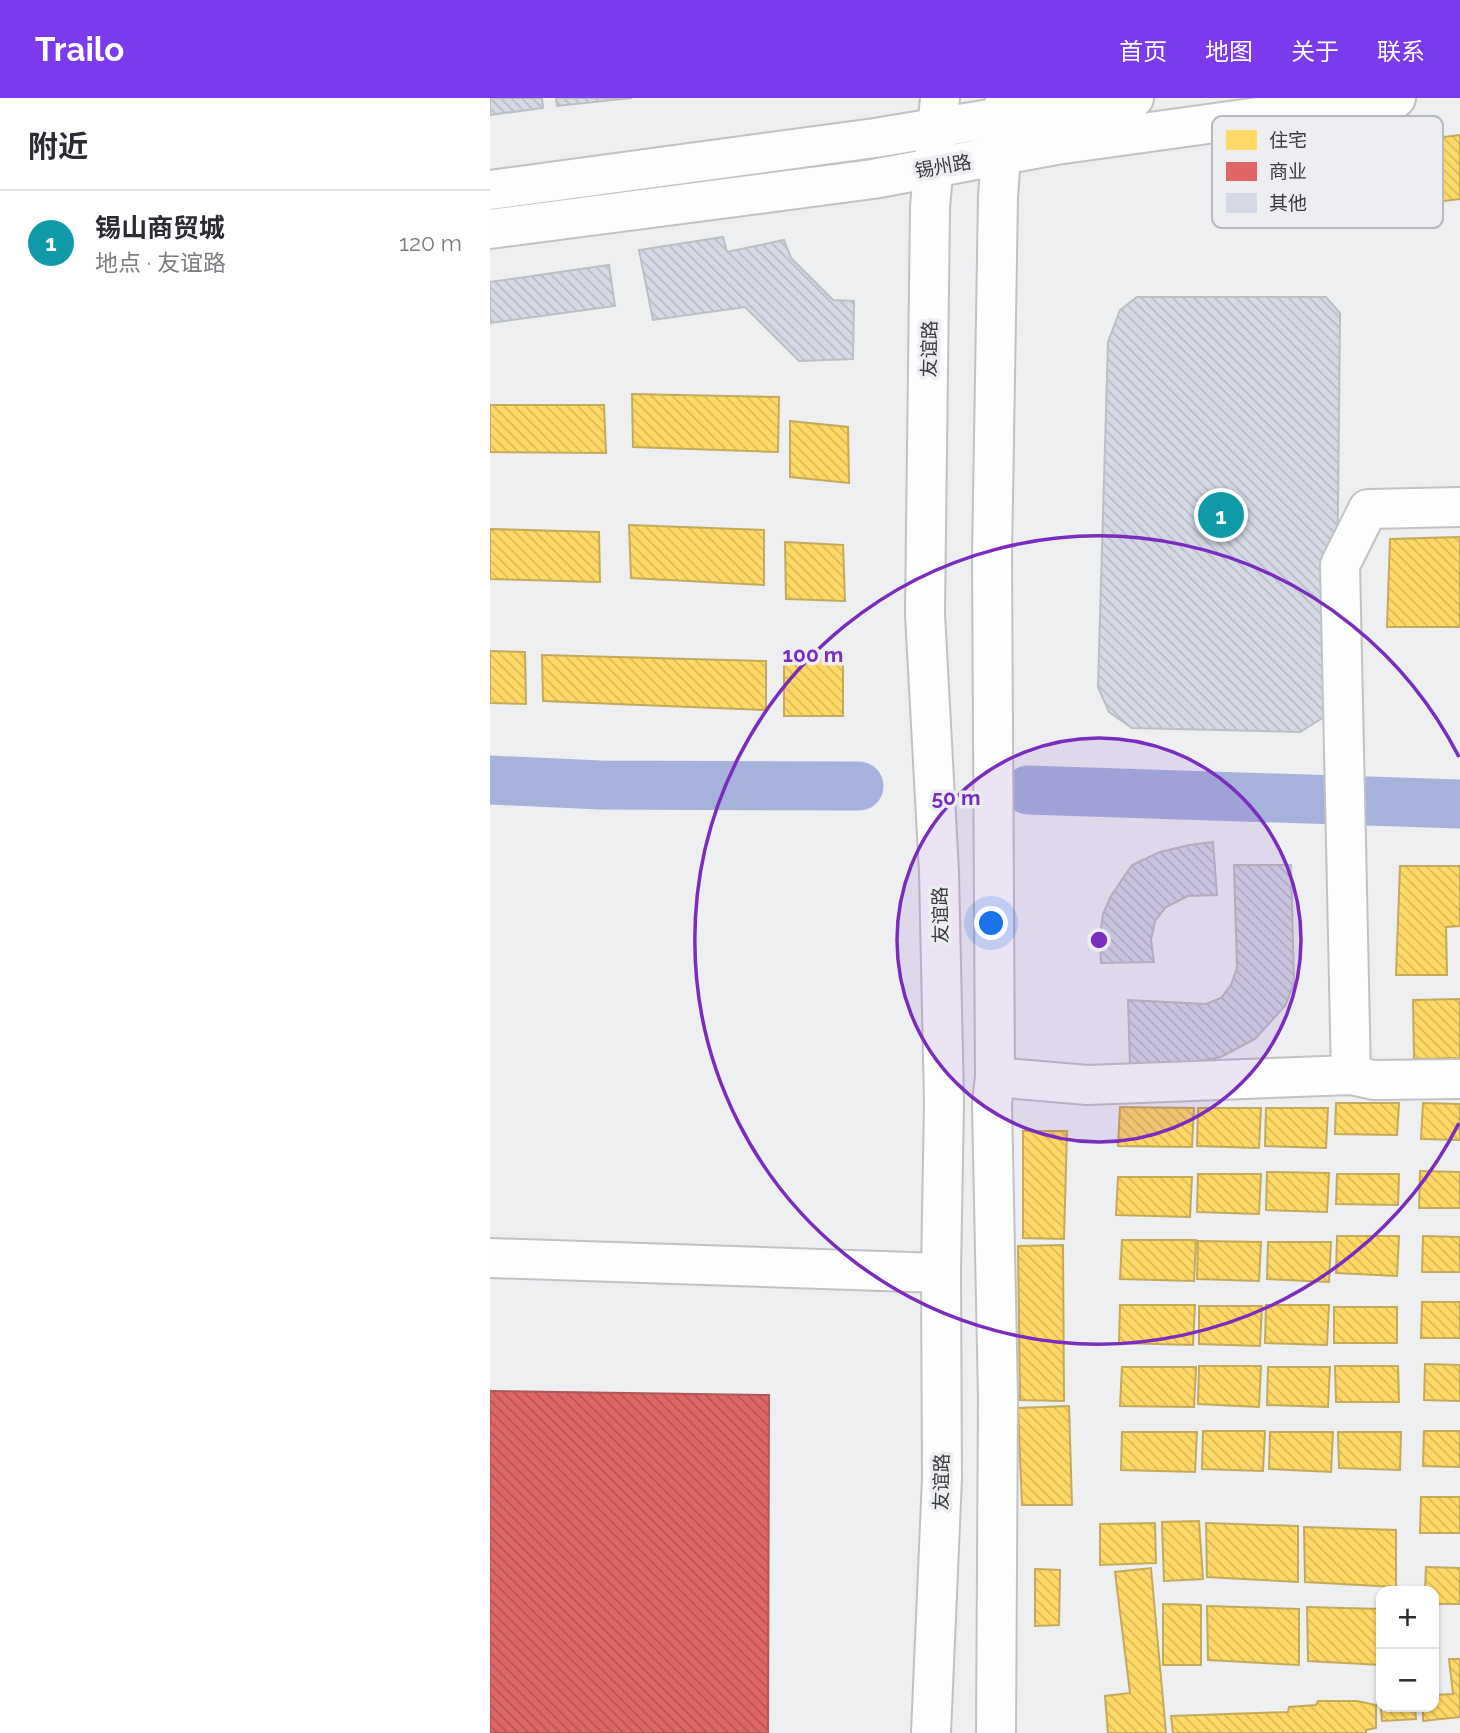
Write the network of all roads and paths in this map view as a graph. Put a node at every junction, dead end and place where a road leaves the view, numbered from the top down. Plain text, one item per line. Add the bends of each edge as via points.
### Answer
1 (1134, 98) edge
2 (1396, 98) edge
3 (1004, 107) edge
4 (939, 113) edge
5 (1266, 116) edge
6 (1212, 123) edge
7 (1001, 155) junction
8 (934, 167) junction
9 (490, 190) edge
10 (490, 229) edge
11 (1460, 507) edge
12 (1351, 1076) junction
13 (995, 1077) junction
14 (1460, 1079) edge
15 (490, 1258) edge
16 (941, 1273) junction
17 (931, 1733) edge
18 (996, 1733) edge

1 - 3 main road, 锡州路
2 - 5 main road, 锡州路
3 - 4 main road, 锡州路
3 - 7 main road
4 - 8 main road, 友谊路
4 - 9 main road, 锡州路
6 - 7 main road, 锡州路
7 - 8 main road, 锡州路
7 - 13 main road via 992,557
8 - 10 main road, 锡州路
8 - 16 main road, 友谊路 via 925,614 940,899
11 - 12 main road via 1368,509 1340,565
12 - 13 main road via 1087,1085
12 - 14 main road
13 - 18 main road
15 - 16 main road
16 - 17 main road, 友谊路 via 942,1478

